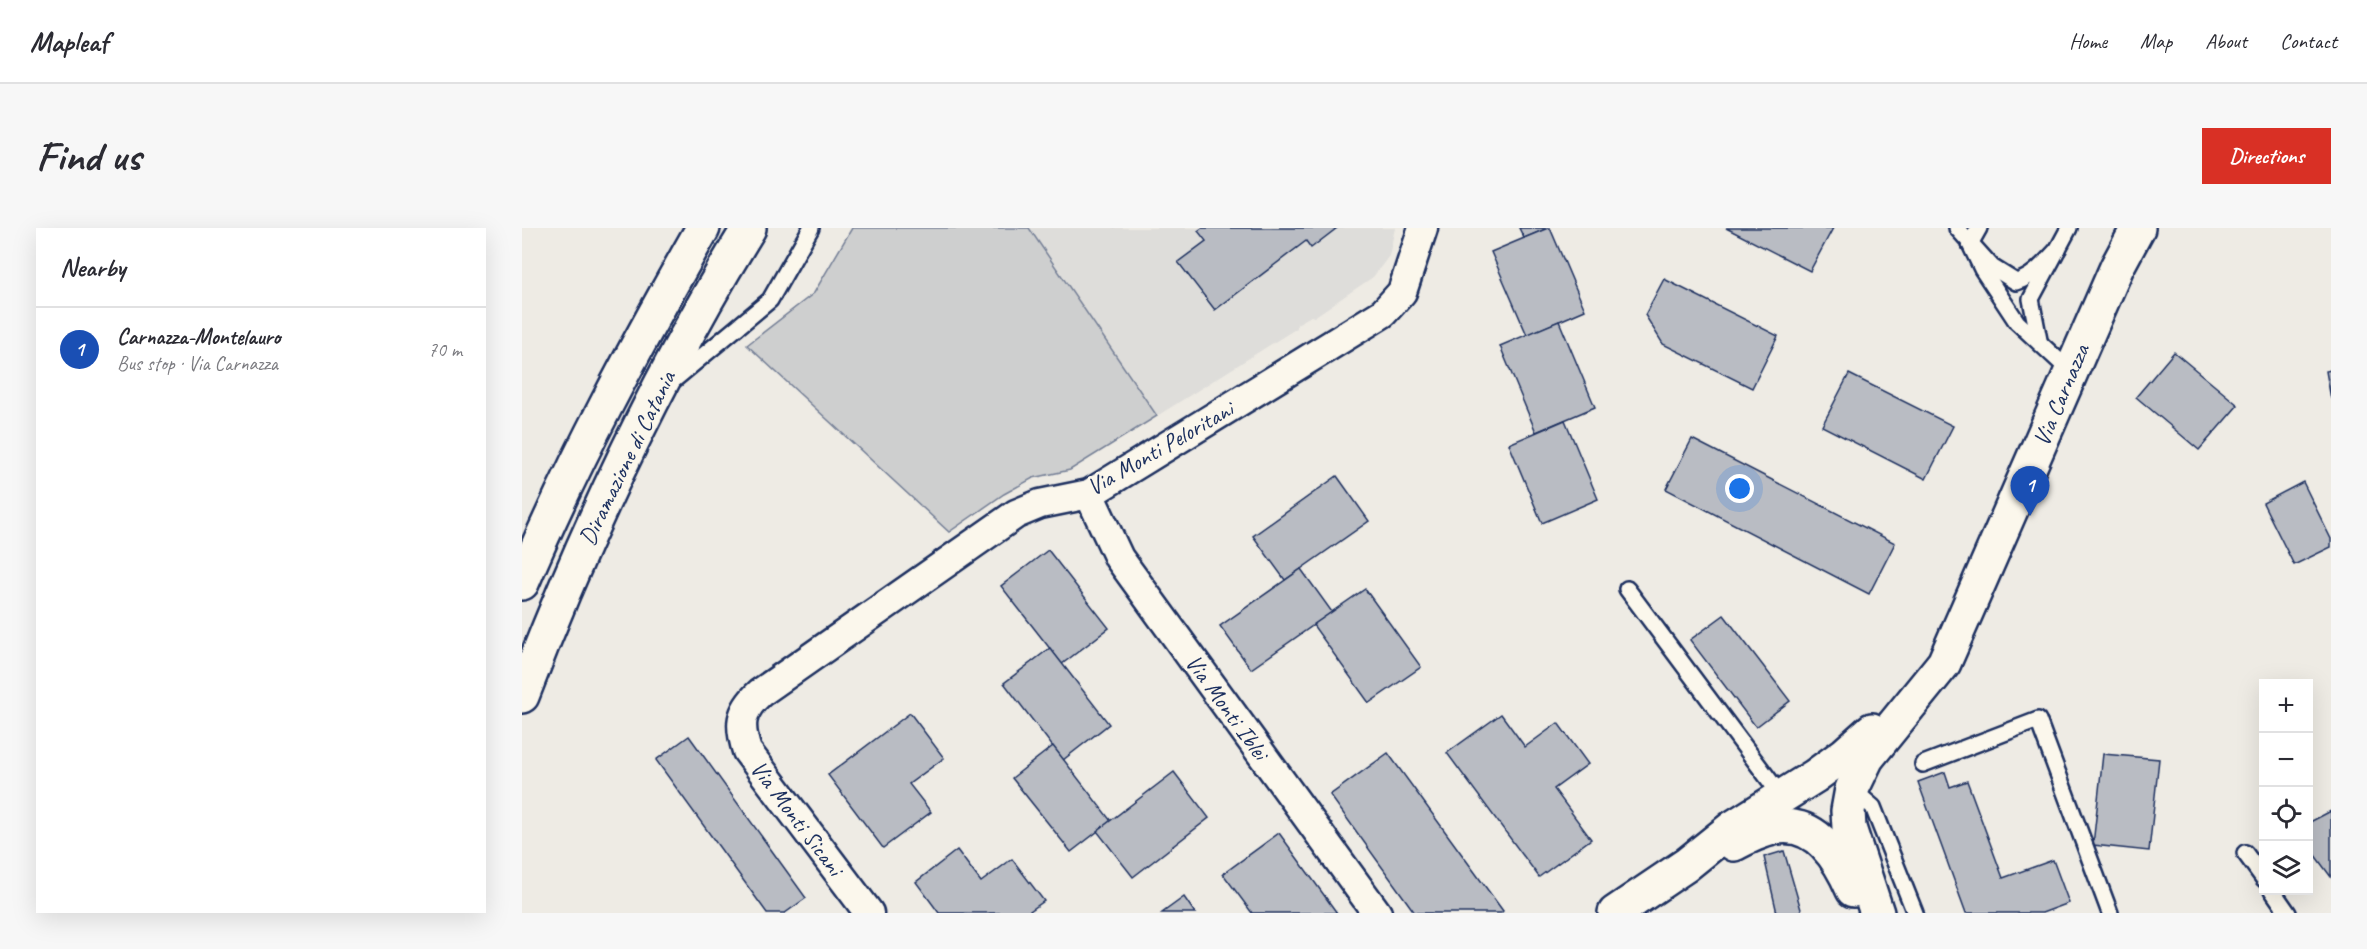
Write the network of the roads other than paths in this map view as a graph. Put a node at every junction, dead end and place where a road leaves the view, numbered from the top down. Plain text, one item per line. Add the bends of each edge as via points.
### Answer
1 (696, 228) edge
2 (703, 228) edge
3 (749, 228) edge
4 (811, 228) edge
5 (1423, 228) edge
6 (1957, 228) edge
7 (1979, 228) edge
8 (2069, 228) edge
9 (2138, 228) edge
10 (1970, 244) junction
11 (2058, 249) junction
12 (2039, 340) junction
13 (2071, 372) junction
14 (656, 394) junction
15 (1089, 494) junction
16 (522, 530) edge
17 (522, 583) edge
18 (1627, 589) dead end
19 (1944, 663) junction
20 (522, 696) edge
21 (743, 716) joint
22 (1923, 764) dead end
23 (1852, 789) junction
24 (1782, 797) junction
25 (2245, 853) dead end
26 (1686, 865) junction
27 (2259, 872) edge
28 (2275, 895) edge
29 (869, 913) edge
30 (1377, 913) edge
31 (1616, 913) edge
32 (1860, 913) edge
33 (1878, 913) edge
34 (1914, 913) edge
35 (2110, 913) edge
36 (2288, 913) edge

1 - 16 main road via 608,353
2 - 17 main road, Diramazione di Catania via 597,421
3 - 14 main road, Diramazione di Catania
4 - 14 lane via 770,300
5 - 15 street, Via Monti Peloritani via 1402,292 1383,313
6 - 10 lane
7 - 10 lane
8 - 11 lane
9 - 13 main road, Via Carnazza
10 - 11 lane via 1992,267 2016,282
10 - 12 lane via 2017,322
11 - 12 lane via 2031,299
12 - 13 lane
13 - 19 main road, Via Carnazza
14 - 20 main road, Diramazione di Catania via 595,519
15 - 21 street, Via Monti Peloritani via 1040,504 1016,514 759,693
15 - 30 street, Via Monti Iblei via 1119,558
18 - 24 lane
19 - 23 main road via 1867,758
19 - 24 main road via 1845,754
21 - 29 street, Via Monti Sicani via 741,733 747,751
22 - 35 lane via 2038,720
23 - 33 main road via 1849,828
23 - 34 lane via 1872,807
24 - 26 main road via 1732,828
25 - 27 lane
26 - 31 main road
26 - 32 main road via 1763,831 1798,829 1815,836 1840,863
28 - 36 lane

